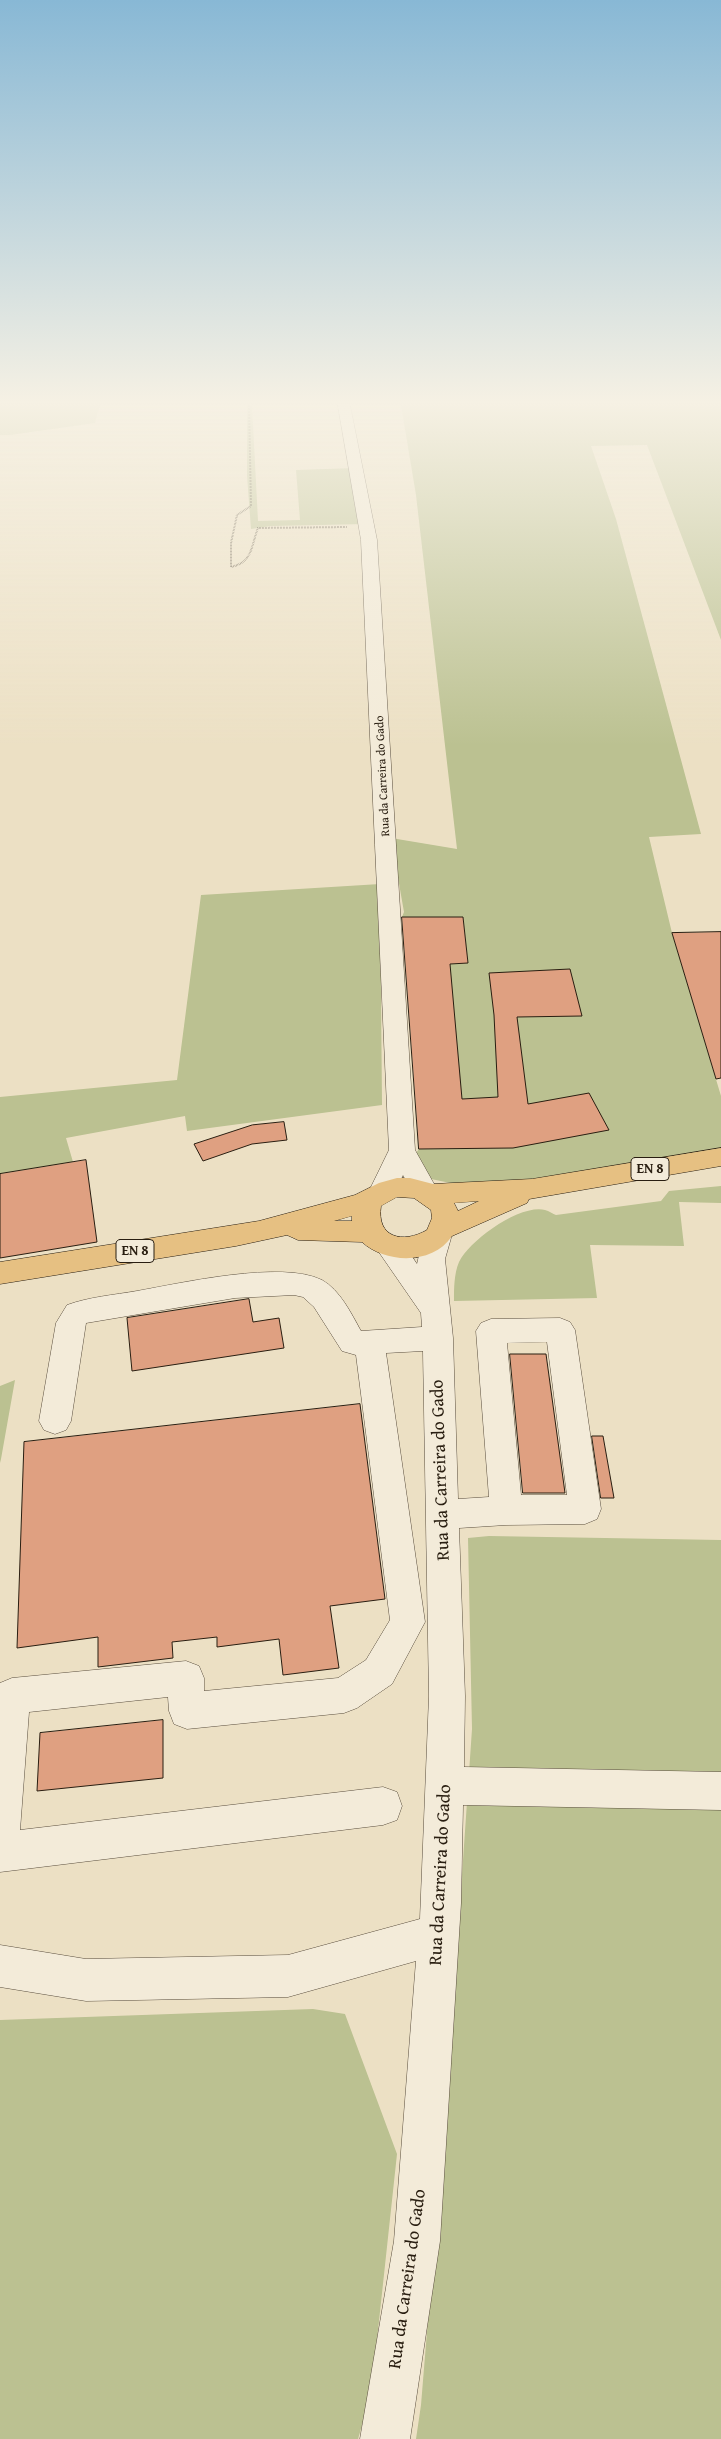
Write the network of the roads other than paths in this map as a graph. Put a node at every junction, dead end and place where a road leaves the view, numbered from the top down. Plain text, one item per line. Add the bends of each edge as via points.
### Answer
1 (365, 519) edge
2 (402, 1150) junction
3 (721, 1157) edge
4 (532, 1190) junction
5 (428, 1192) junction
6 (375, 1196) junction
7 (270, 1229) junction
8 (440, 1234) junction
9 (378, 1239) junction
10 (0, 1273) edge
11 (436, 1323) junction
12 (369, 1341) junction
13 (56, 1421) dead end
14 (506, 1510) junction
15 (442, 1514) junction
16 (446, 1788) junction
17 (721, 1792) edge
18 (383, 1806) dead end
19 (0, 1835) edge
20 (0, 1852) edge
21 (439, 1933) junction
22 (0, 1966) edge
23 (386, 2439) edge

1 - 2 street, Rua da Carreira do Gado via 378,680
2 - 5 street
2 - 6 street
3 - 4 main road, EN 8
4 - 5 main road, EN 8
4 - 8 main road, EN 8
5 - 6 main road, EN 8 via 404,1186
5 - 8 main road via 445,1210 446,1220
6 - 7 main road, EN 8
6 - 9 main road via 363,1214
7 - 9 main road, EN 8
7 - 10 main road, EN 8
8 - 9 main road, EN 8 via 427,1244 414,1248
8 - 11 street, Rua da Carreira do Gado via 431,1259
9 - 11 street
11 - 12 street
11 - 15 street, Rua da Carreira do Gado
12 - 13 street via 353,1343 335,1312 311,1288 294,1284 255,1284 77,1313 71,1323
12 - 19 street via 408,1622 379,1672 344,1695 187,1711 186,1678 12,1696
14 - 14 street via 585,1509 560,1330 491,1331
14 - 15 street
15 - 16 street, Rua da Carreira do Gado
16 - 17 street
16 - 21 street, Rua da Carreira do Gado
18 - 20 street
21 - 22 street via 288,1976 86,1980
21 - 23 street, Rua da Carreira do Gado via 417,2241

